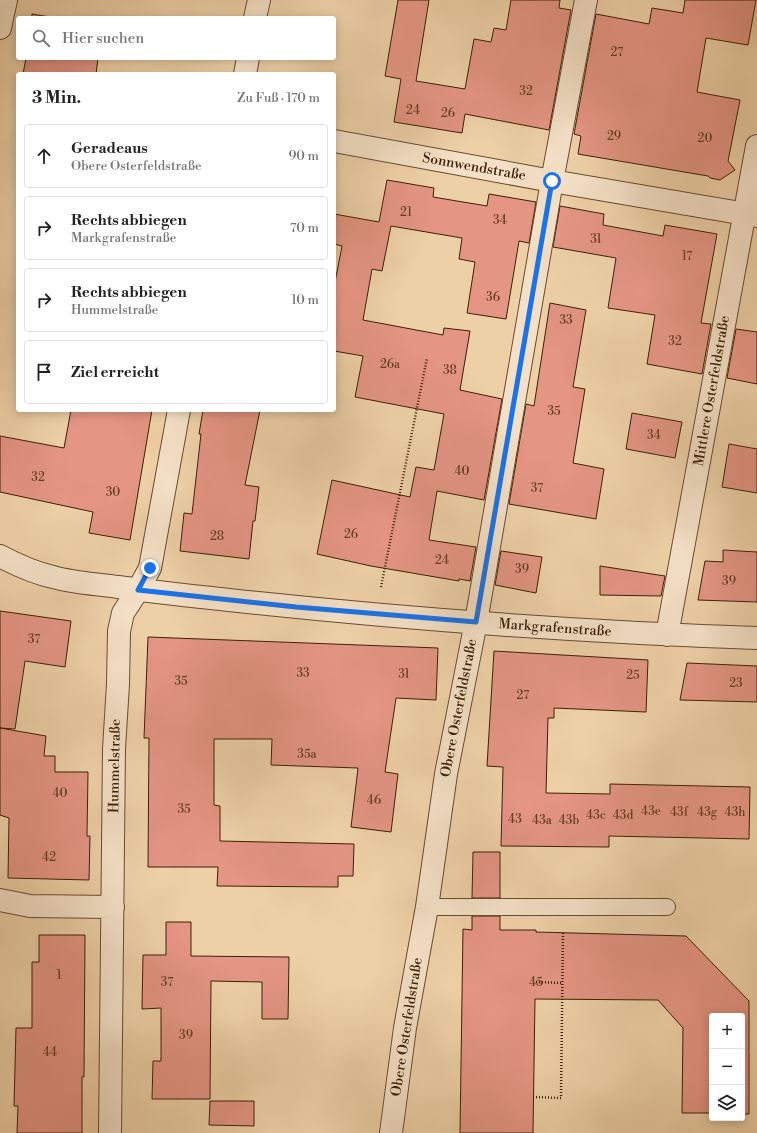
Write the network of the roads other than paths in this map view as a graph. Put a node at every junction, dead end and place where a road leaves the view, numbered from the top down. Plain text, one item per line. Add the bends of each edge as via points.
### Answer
1 (6, 0) edge
2 (259, 0) edge
3 (586, 0) edge
4 (255, 16) edge
5 (0, 28) edge
6 (248, 60) edge
7 (245, 72) edge
8 (336, 141) edge
9 (757, 146) edge
10 (552, 181) junction
11 (751, 215) edge
12 (179, 412) edge
13 (0, 556) edge
14 (138, 590) junction
15 (476, 622) junction
16 (667, 635) junction
17 (757, 638) edge
18 (0, 900) edge
19 (113, 907) junction
20 (427, 907) junction
21 (667, 907) dead end
22 (110, 1133) edge
23 (391, 1133) edge

1 - 5 street
2 - 4 street
3 - 10 street, Obere Osterfeldstraße
6 - 7 street
8 - 10 street, Sonnwendstraße
9 - 11 street, Mittlere Osterfeldstraße
10 - 11 street, Sonnwendstraße
10 - 15 street, Obere Osterfeldstraße
11 - 16 street, Mittlere Osterfeldstraße
12 - 14 street, Hummelstraße via 150,568
13 - 14 street, Markgrafenstraße via 17,565 53,577
14 - 15 street, Markgrafenstraße via 296,607
14 - 19 street, Hummelstraße via 123,613 118,632
15 - 16 street, Markgrafenstraße
15 - 20 street, Obere Osterfeldstraße via 446,774
16 - 17 street, Markgrafenstraße
18 - 19 street via 30,906
19 - 22 street, Hummelstraße
20 - 21 lane
20 - 23 street, Obere Osterfeldstraße via 405,1028

